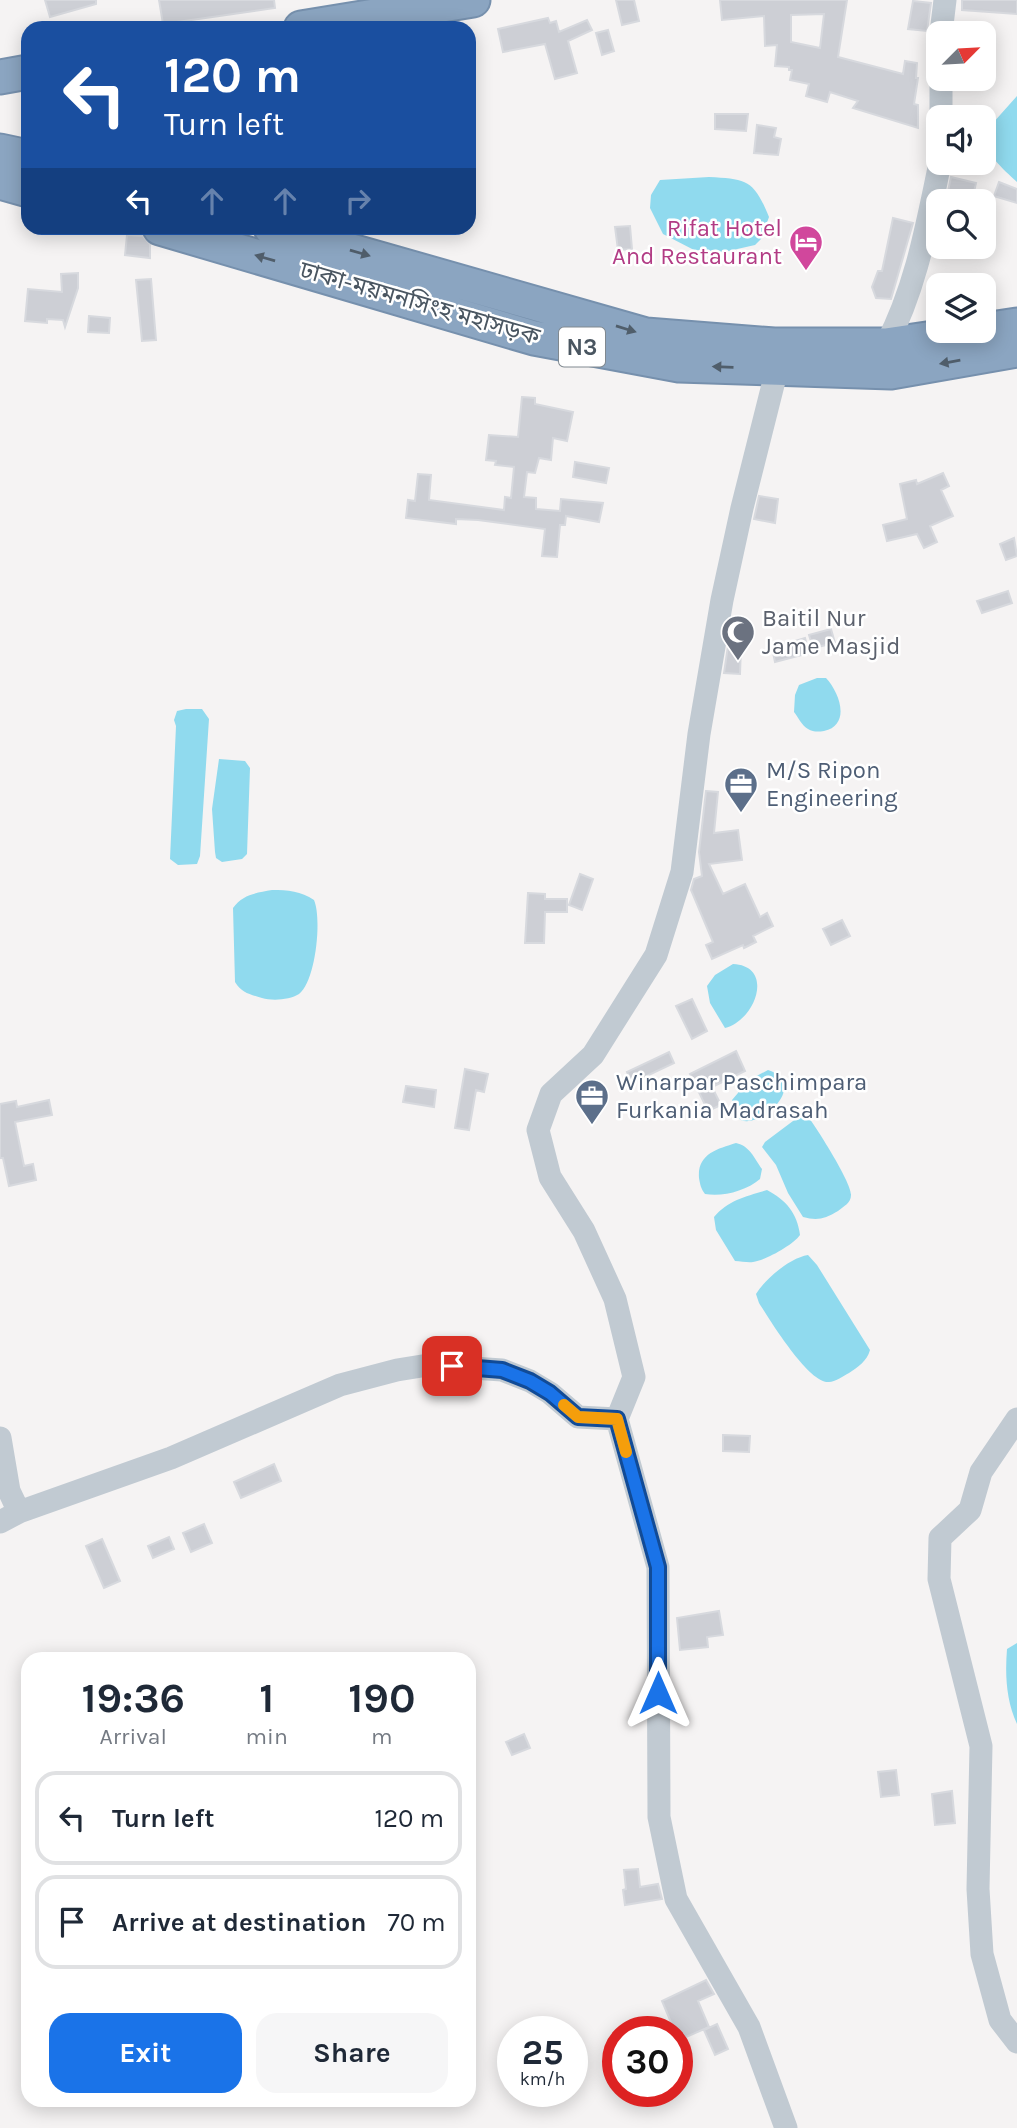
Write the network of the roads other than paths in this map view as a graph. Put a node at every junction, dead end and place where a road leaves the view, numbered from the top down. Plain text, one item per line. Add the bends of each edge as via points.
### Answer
1 (473, 0) edge
2 (945, 0) edge
3 (344, 21) edge
4 (943, 21) edge
5 (21, 73) edge
6 (0, 77) edge
7 (0, 151) edge
8 (21, 156) edge
9 (937, 175) edge
10 (0, 182) edge
11 (21, 188) edge
12 (184, 235) edge
13 (296, 235) edge
14 (1017, 326) edge
15 (996, 329) edge
16 (926, 339) edge
17 (886, 345) junction
18 (1017, 350) edge
19 (777, 369) junction
20 (617, 1419) junction
21 (1017, 1419) edge
22 (0, 1438) edge
23 (10, 1517) edge
24 (1017, 2042) edge
25 (786, 2128) edge

1 - 3 highway
2 - 4 street
5 - 6 highway
7 - 8 highway
9 - 17 street via 907,298
10 - 11 highway
19 -> 12 highway, ঢাকা-ময়মনসিংহ মহাসড়ক / N3 via 679,365 534,338
13 -> 17 highway, ঢাকা-ময়মনসিংহ মহাসড়ক / N3 via 646,335 774,345
14 - 15 highway, ঢাকা-ময়মনসিংহ মহাসড়ক / N3
16 - 17 highway, ঢাকা-ময়মনসিংহ মহাসড়ক / N3
18 -> 19 highway, ঢাকা-ময়মনসিংহ মহাসড়ক / N3 via 891,372
19 - 20 street via 722,600 682,872 656,955 593,1055 551,1094 538,1129 550,1177 584,1231 615,1299 634,1377
20 - 23 street via 578,1417 550,1393 502,1370 428,1365 397,1370 340,1385 171,1458
20 - 25 street via 658,1567 659,1817 676,1899 749,2027
21 - 24 street via 981,1472 970,1510 940,1538 939,1579 981,1746 978,1889 982,1954 1000,2020
22 - 23 street

